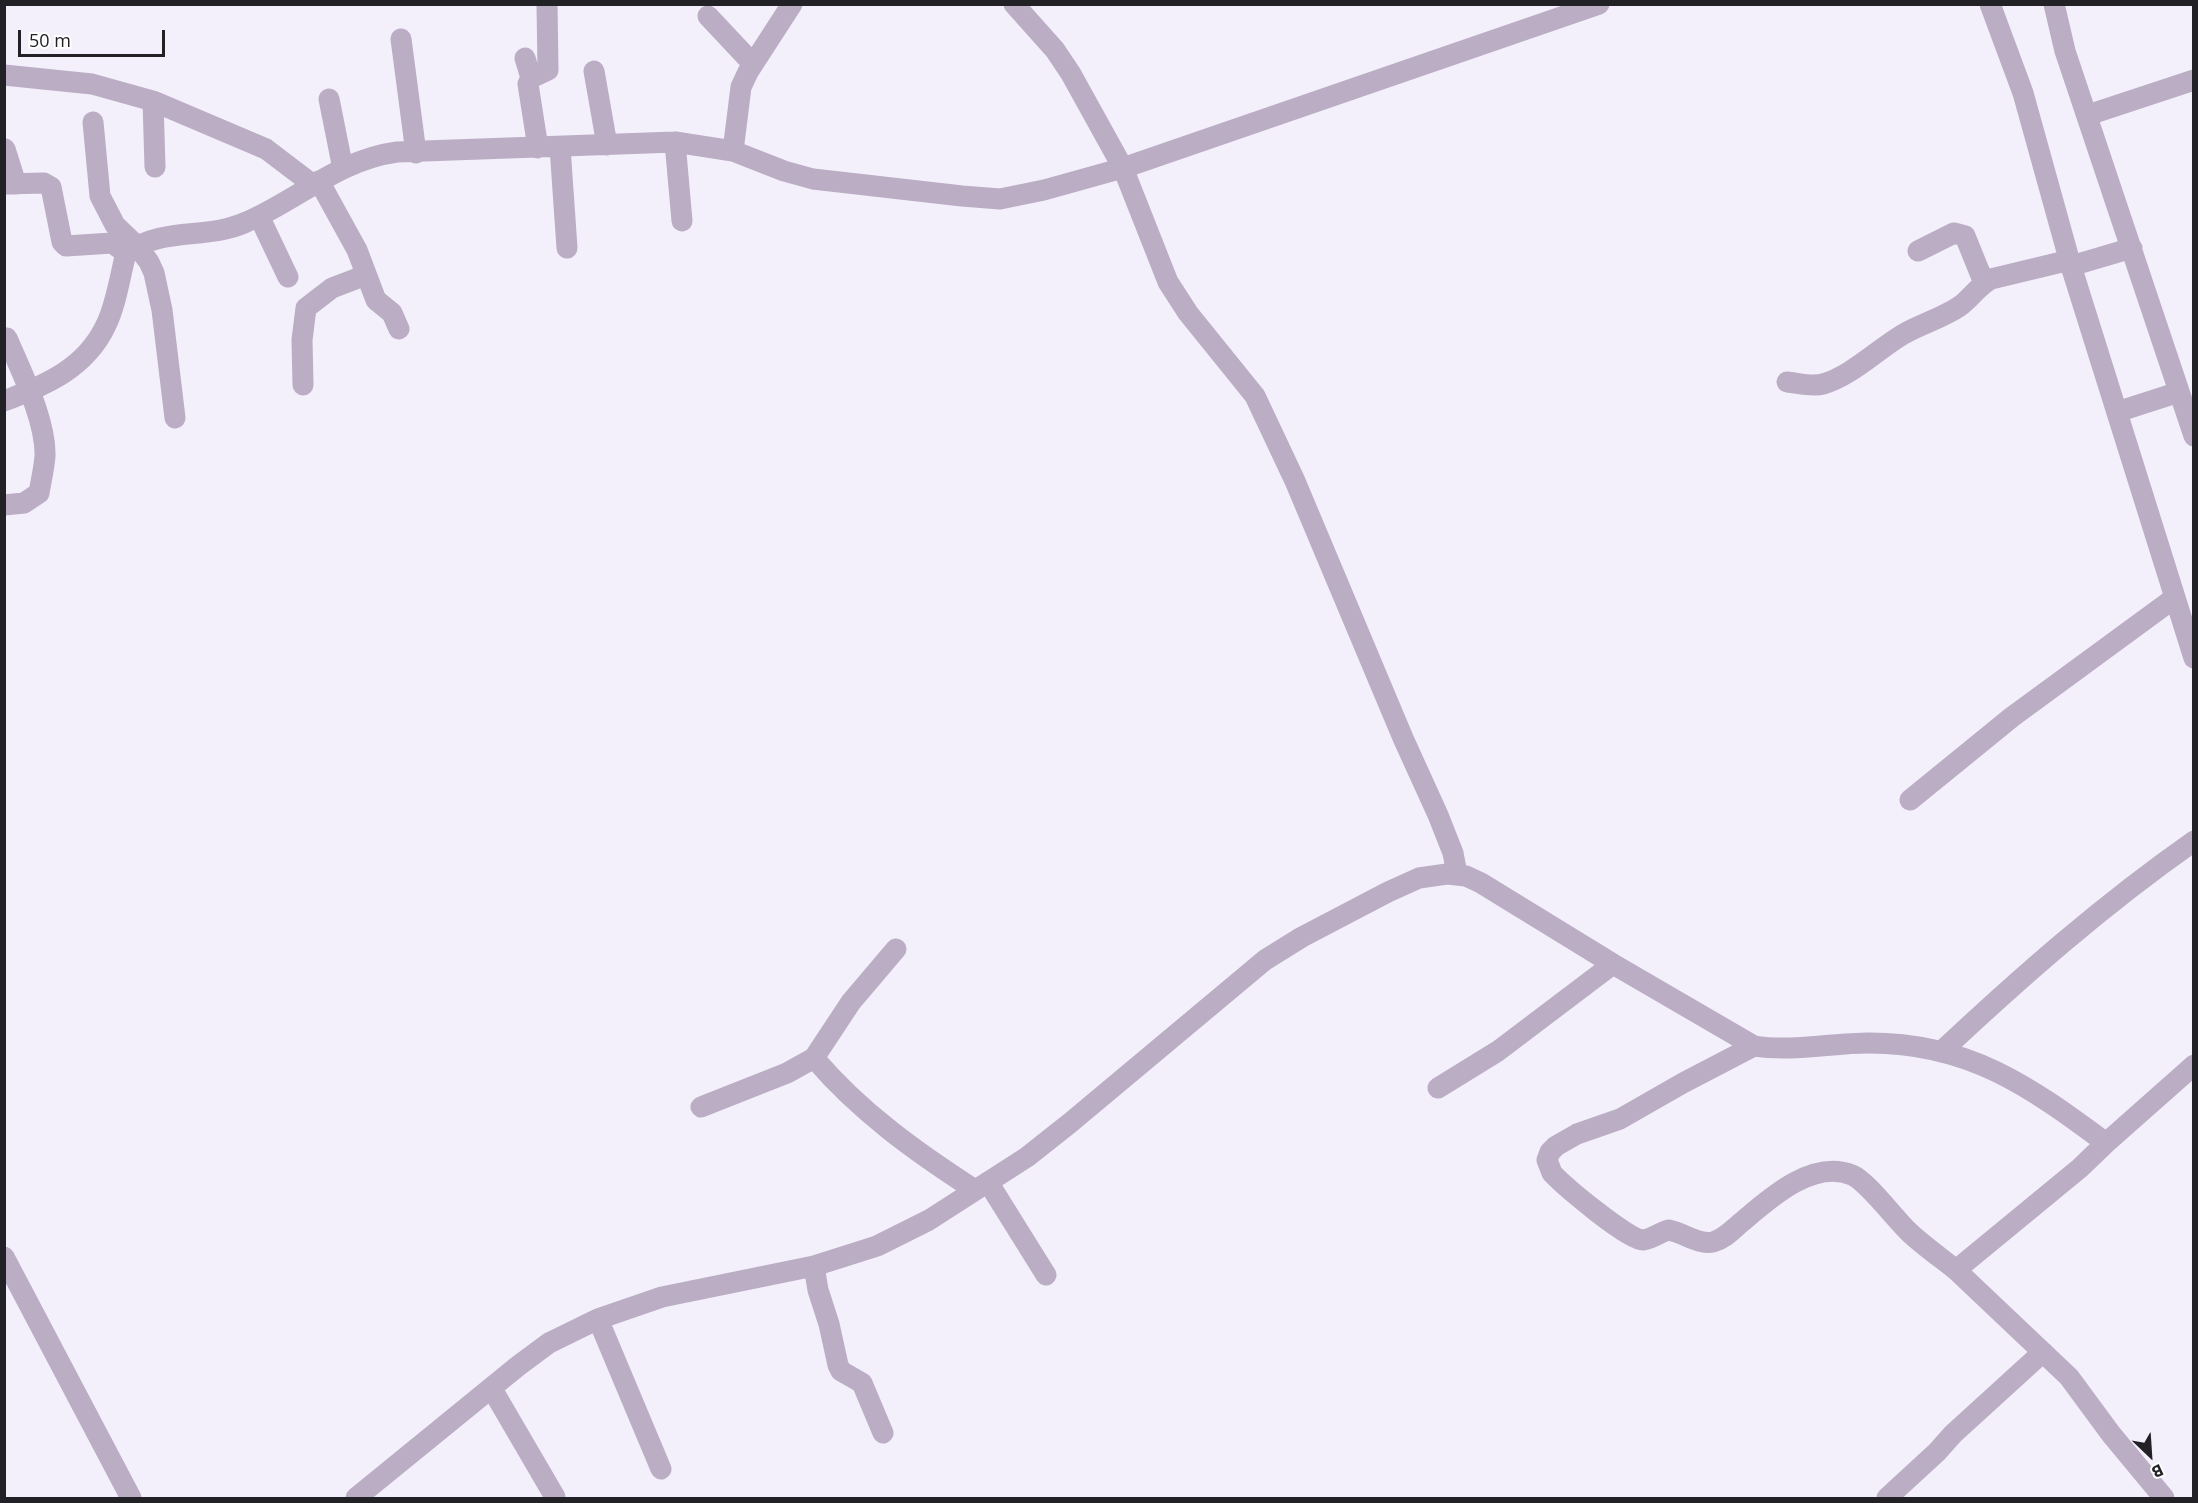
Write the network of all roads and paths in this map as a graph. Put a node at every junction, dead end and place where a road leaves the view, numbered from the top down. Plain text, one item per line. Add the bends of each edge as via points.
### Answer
1 (547, 4) edge
2 (792, 4) edge
3 (1014, 4) edge
4 (1599, 4) edge
5 (1990, 4) edge
6 (2054, 4) edge
7 (708, 16) dead end
8 (401, 39) dead end
9 (753, 64) junction
10 (594, 71) dead end
11 (4, 75) edge
12 (2193, 80) edge
13 (329, 99) dead end
14 (153, 101) junction
15 (2088, 115) junction
16 (93, 122) dead end
17 (675, 142) junction
18 (607, 145) junction
19 (560, 147) junction
20 (538, 148) junction
21 (4, 149) edge
22 (733, 151) junction
23 (416, 153) junction
24 (155, 167) dead end
25 (1123, 168) junction
26 (343, 169) junction
27 (316, 182) junction
28 (10, 184) edge
29 (259, 216) junction
30 (682, 221) dead end
31 (567, 248) dead end
32 (131, 250) junction
33 (1918, 250) dead end
34 (2118, 253) junction
35 (2070, 263) junction
36 (366, 275) junction
37 (288, 277) dead end
38 (1984, 283) junction
39 (399, 328) dead end
40 (7, 338) dead end
41 (1787, 382) dead end
42 (303, 385) dead end
43 (30, 391) junction
44 (2174, 394) junction
45 (4, 401) edge
46 (2117, 412) junction
47 (175, 418) dead end
48 (2193, 436) edge
49 (4, 505) edge
50 (2174, 599) junction
51 (2193, 658) edge
52 (1910, 800) dead end
53 (2193, 841) edge
54 (1457, 874) junction
55 (896, 949) dead end
56 (1613, 964) junction
57 (1754, 1046) junction
58 (1942, 1051) junction
59 (814, 1058) junction
60 (2193, 1065) edge
61 (1438, 1088) dead end
62 (701, 1107) dead end
63 (2106, 1143) junction
64 (982, 1186) junction
65 (4, 1257) edge
66 (814, 1266) junction
67 (1956, 1270) junction
68 (1046, 1275) dead end
69 (598, 1319) junction
70 (2043, 1352) junction
71 (492, 1389) junction
72 (883, 1433) dead end
73 (661, 1469) dead end
74 (555, 1497) edge
75 (131, 1498) edge
76 (356, 1498) edge
77 (1887, 1498) edge
78 (2164, 1498) edge

1 - 20 street via 548,70 528,68
2 - 9 street
3 - 25 street via 1071,74
4 - 25 street
5 - 35 street via 2022,93
6 - 15 street via 2065,51
7 - 9 street
8 - 23 street
9 - 22 street via 741,87
10 - 18 street
11 - 14 street via 92,84
12 - 15 street
13 - 26 street
14 - 24 street
14 - 27 street via 266,149
15 - 34 street
16 - 32 street via 100,195
17 - 18 street
17 - 22 street
17 - 30 street
18 - 19 street
19 - 20 street
19 - 31 street
20 - 23 street
21 - 28 street
22 - 25 street via 813,179 1000,199
23 - 26 street via 376,155
25 - 54 street via 1167,282 1255,396 1450,843
26 - 27 street
27 - 29 street
27 - 36 street via 357,250
28 - 32 street via 44,183 51,187 66,246 112,243
29 - 32 street via 222,229 170,235
29 - 37 street
32 - 43 street via 107,324 96,342 64,374
32 - 47 street via 149,262 158,288
33 - 38 street via 1954,233 1965,236
34 - 35 street
34 - 44 street
35 - 38 street via 2019,271
35 - 46 street
36 - 39 street via 376,300 392,313
36 - 42 street via 332,288 306,308
38 - 41 street via 1945,316 1903,334 1835,379 1816,385
40 - 43 street
43 - 45 street
43 - 49 street via 45,456 39,493 24,503
44 - 46 street
44 - 48 street
46 - 50 street
50 - 51 street
50 - 52 street via 2012,717
53 - 58 street via 2135,882 2051,951
54 - 56 street via 1481,883
54 - 64 street via 1419,878 1265,960 1070,1123
55 - 59 street via 851,1002
56 - 57 street
56 - 61 street via 1498,1051
57 - 58 street via 1910,1044
57 - 67 street via 1620,1119 1556,1146 1547,1160 1552,1173 1635,1238 1645,1240 1669,1230 1704,1242 1723,1237 1772,1196 1815,1174 1851,1174 1863,1181 1911,1233
58 - 63 street via 1973,1060 2024,1085
59 - 62 street via 787,1073
59 - 64 street via 872,1116 932,1161
60 - 63 street
63 - 67 street
64 - 66 street via 929,1220 877,1246
64 - 68 street
65 - 75 street
66 - 69 street via 662,1297
66 - 72 street via 838,1365 862,1383
67 - 70 street
69 - 71 street via 549,1343
69 - 73 street
70 - 77 street
70 - 78 street via 2069,1377
71 - 74 street
71 - 76 street

